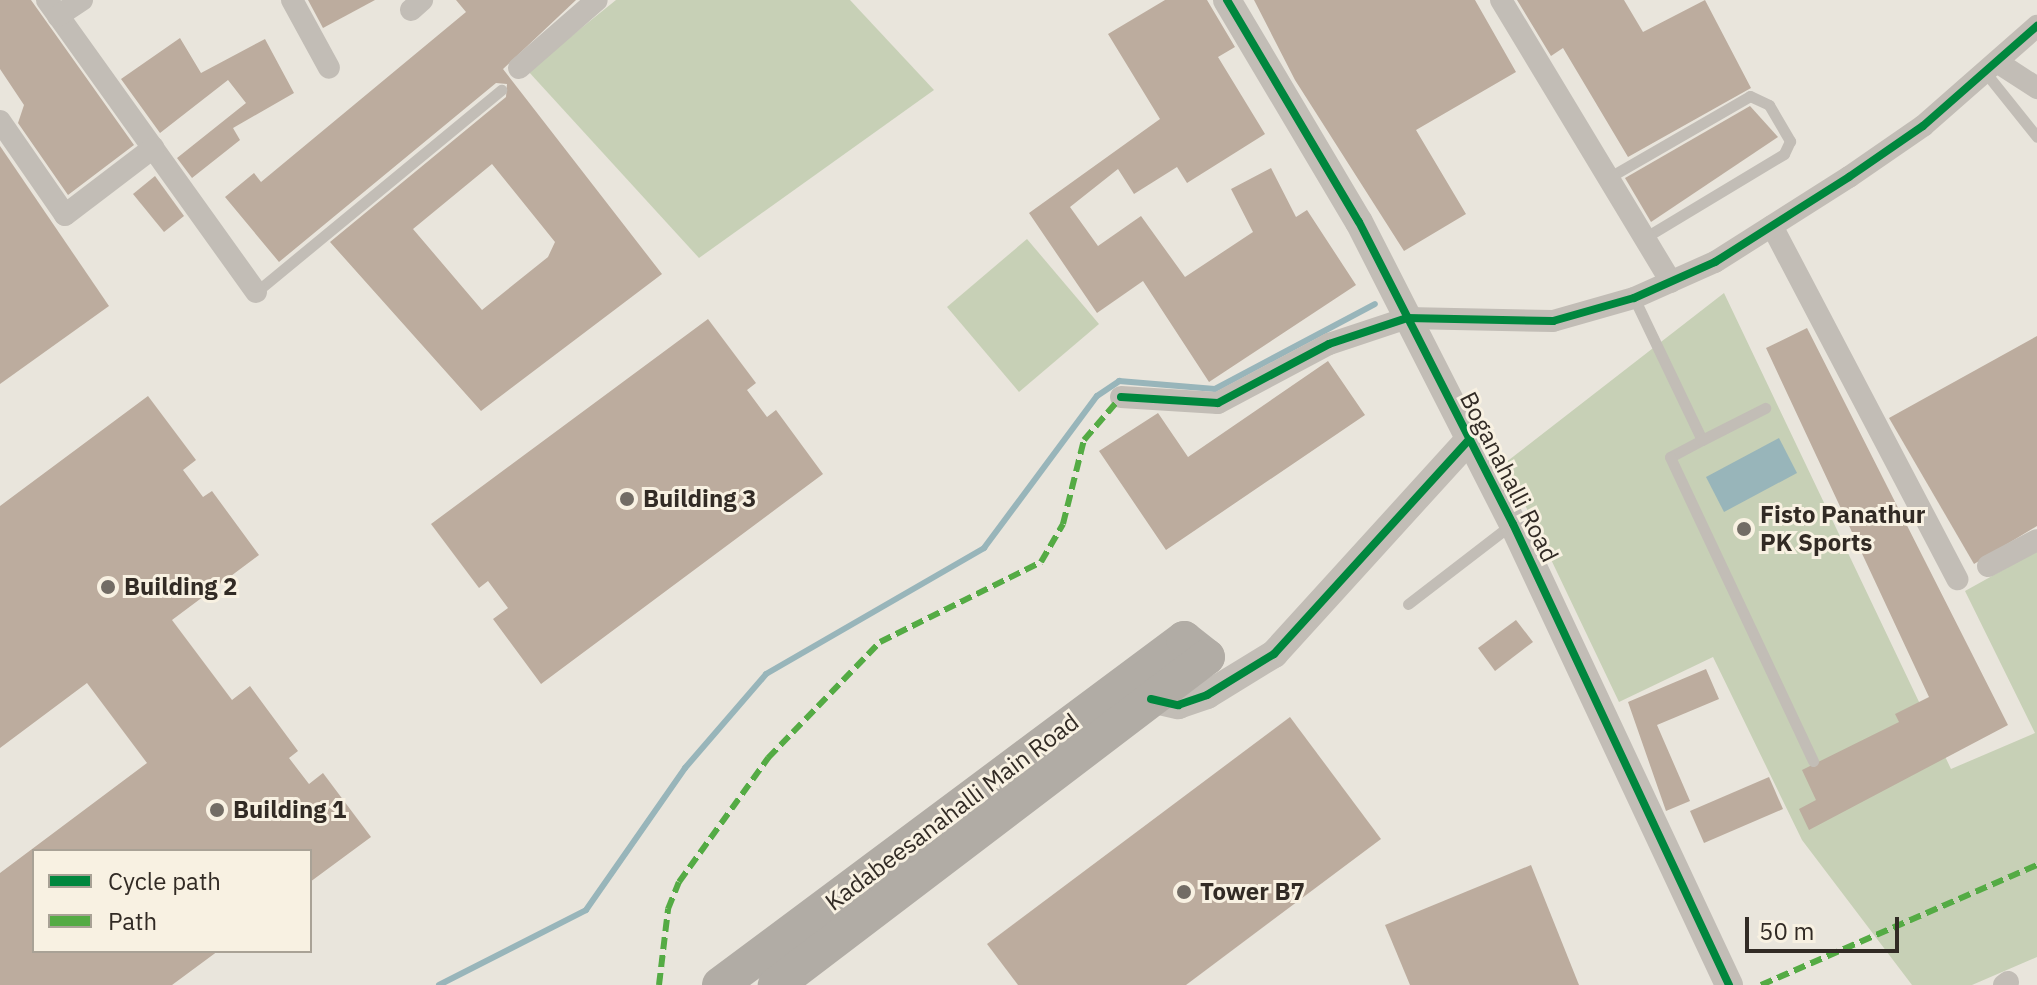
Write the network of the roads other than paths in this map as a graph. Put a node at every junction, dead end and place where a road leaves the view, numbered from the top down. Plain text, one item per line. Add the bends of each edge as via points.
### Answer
1 (82, 0) edge
2 (292, 0) edge
3 (597, 0) edge
4 (1227, 0) edge
5 (1501, 0) edge
6 (52, 8) edge
7 (2037, 26) edge
8 (1991, 67) junction
9 (329, 68) dead end
10 (519, 68) dead end
11 (2037, 88) edge
12 (501, 90) dead end
13 (0, 121) edge
14 (2037, 137) edge
15 (153, 148) junction
16 (1608, 178) junction
17 (1772, 226) junction
18 (1644, 238) junction
19 (1667, 275) junction
20 (256, 292) joint
21 (1634, 298) junction
22 (1407, 318) junction
23 (1121, 397) dead end
24 (1765, 408) dead end
25 (1469, 440) junction
26 (1702, 440) junction
27 (1513, 524) junction
28 (2037, 540) edge
29 (1988, 566) dead end
30 (1957, 579) dead end
31 (1408, 604) dead end
32 (1151, 699) junction
33 (1813, 761) dead end
34 (720, 985) edge
35 (776, 985) edge
36 (1729, 985) edge

1 - 6 street
2 - 9 street
3 - 10 street
4 - 22 street, Boganahalli Road
5 - 16 street
6 - 15 street
7 - 8 street
8 - 11 street
8 - 14 lane
8 - 17 street via 1923,126
12 - 20 lane
13 - 15 street via 61,218
15 - 20 street
16 - 18 street
16 - 18 lane via 1750,96 1763,96 1769,105 1790,141 1784,154
17 - 19 street
17 - 30 street
18 - 19 street
19 - 21 street
21 - 22 street via 1553,321
21 - 26 lane
22 - 23 street via 1329,344 1218,403
22 - 25 street, Boganahalli Road
24 - 26 lane
25 - 27 street, Boganahalli Road
25 - 32 street via 1274,654 1207,695 1178,705
26 - 33 lane via 1670,457
27 - 31 lane
27 - 36 street, Boganahalli Road
28 - 29 street
32 - 34 main road, Kadabeesanahalli Main Road via 1195,648
32 - 35 main road, Kadabeesanahalli Main Road

